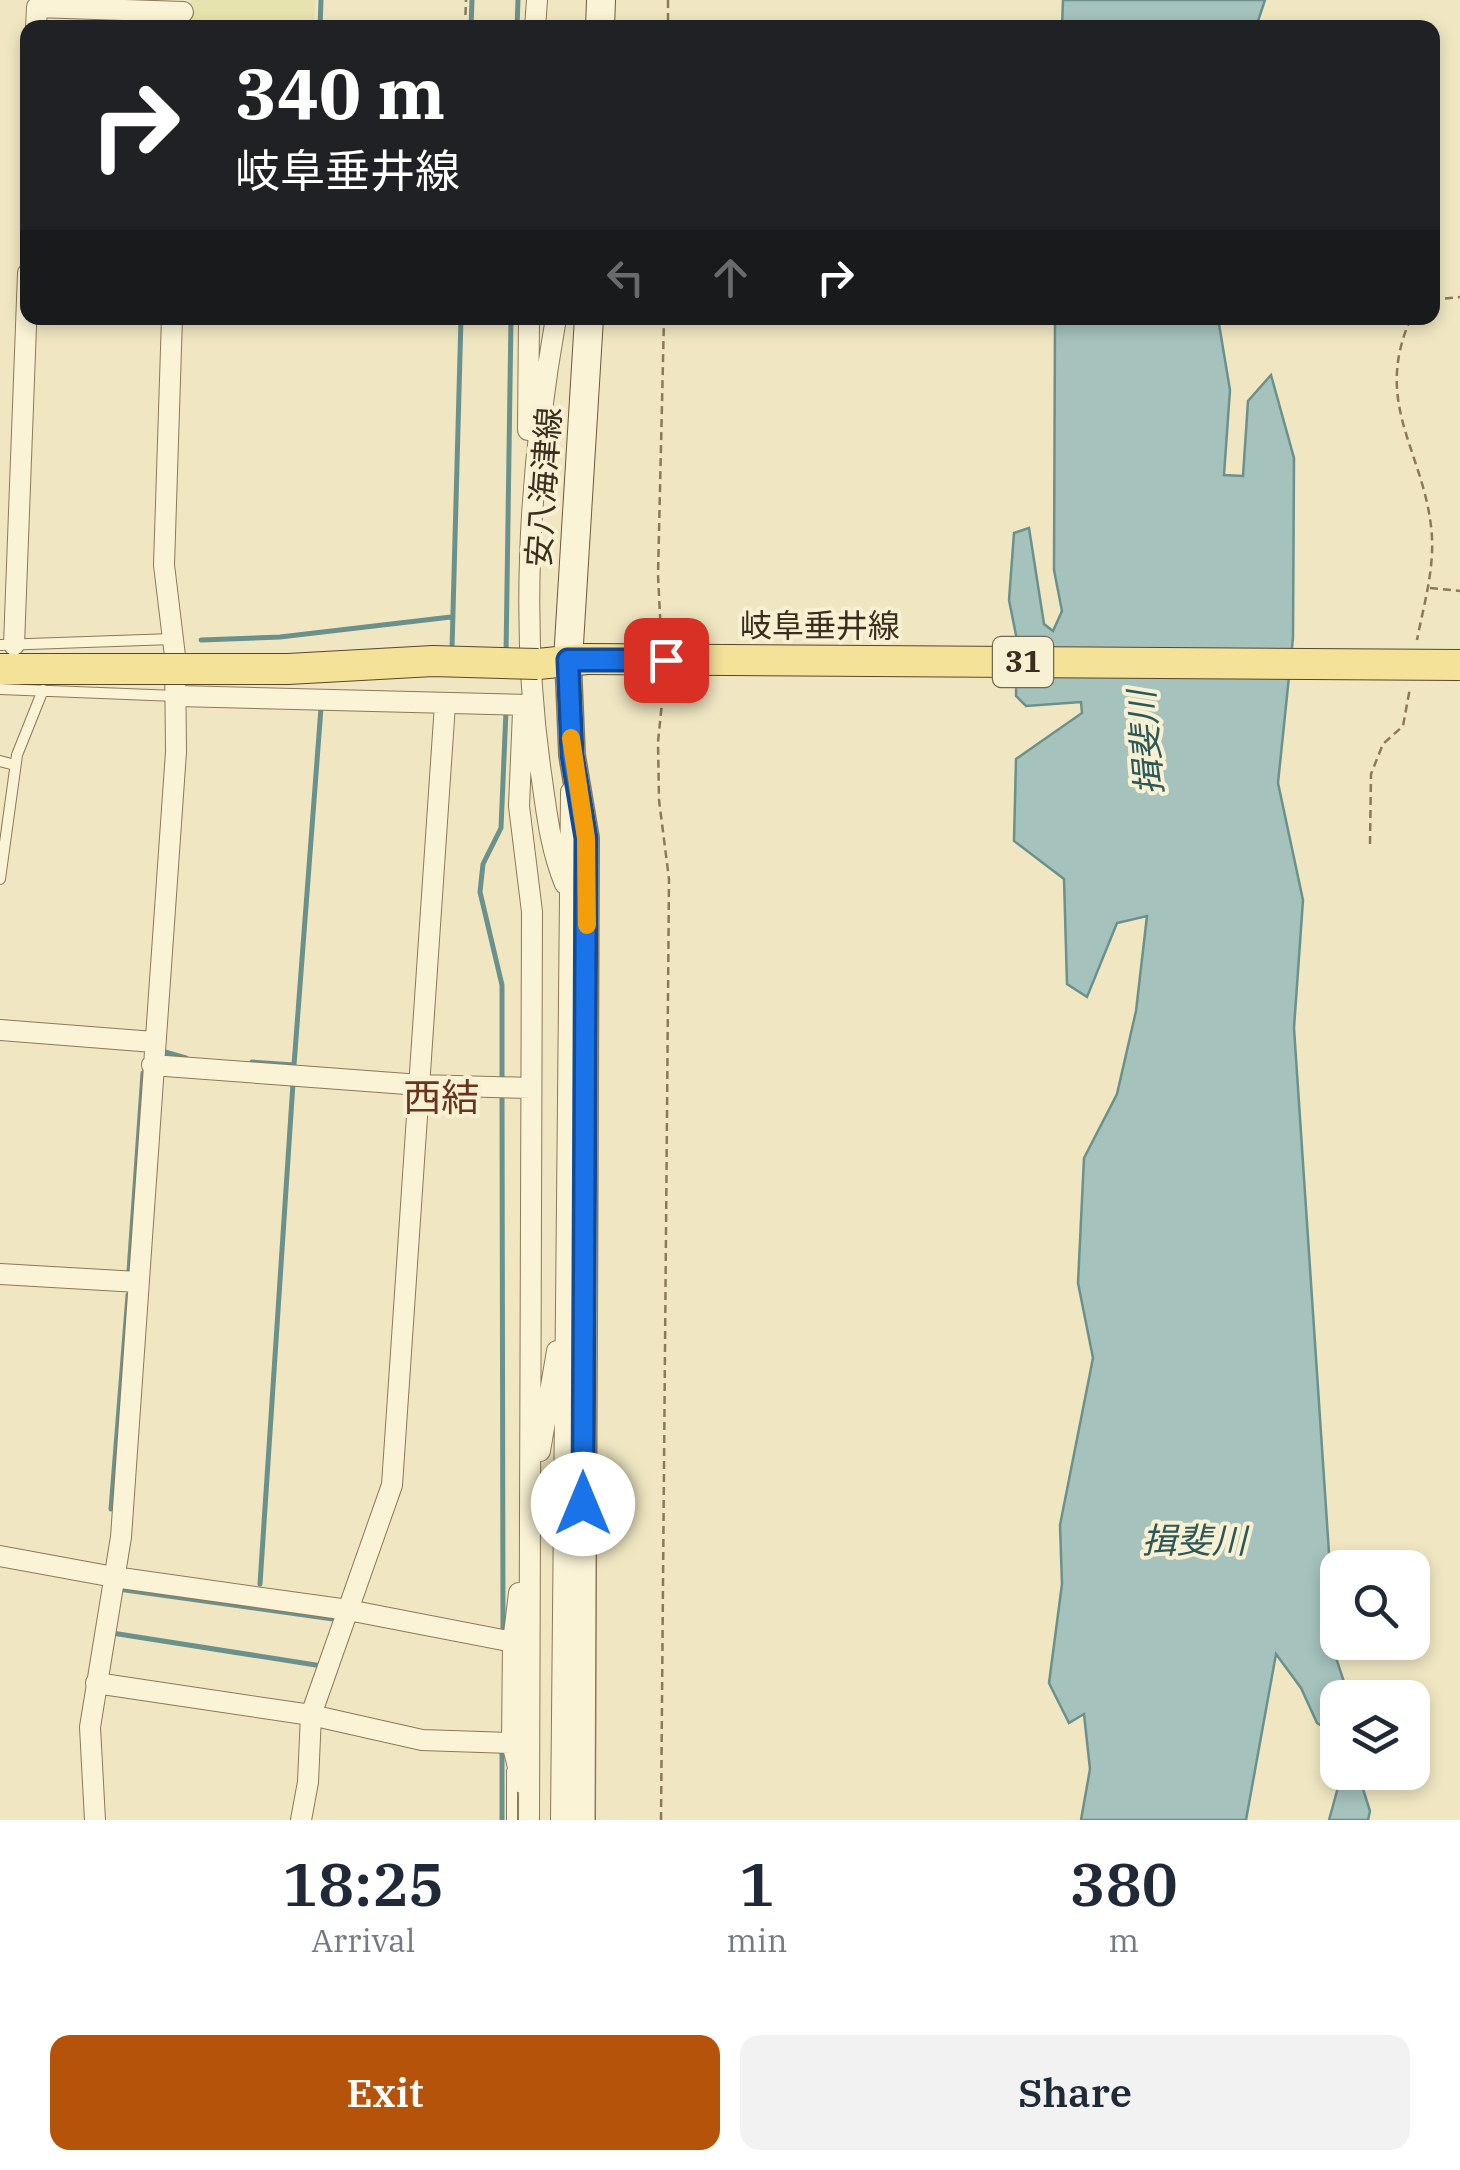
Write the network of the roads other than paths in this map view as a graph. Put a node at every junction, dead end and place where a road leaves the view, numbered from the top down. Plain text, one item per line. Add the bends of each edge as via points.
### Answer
1 (37, 11) edge
2 (183, 13) edge
3 (25, 325) edge
4 (172, 325) edge
5 (529, 325) edge
6 (555, 325) edge
7 (589, 325) edge
8 (531, 514) junction
9 (174, 638) junction
10 (5, 653) edge
11 (564, 661) junction
12 (1460, 665) edge
13 (39, 680) junction
14 (0, 689) edge
15 (176, 696) junction
16 (446, 704) junction
17 (531, 705) junction
18 (572, 755) junction
19 (0, 761) edge
20 (16, 765) junction
21 (0, 878) edge
22 (568, 890) junction
23 (0, 1030) edge
24 (154, 1042) junction
25 (152, 1066) junction
26 (420, 1085) junction
27 (530, 1088) junction
28 (0, 1274) edge
29 (138, 1282) junction
30 (566, 1320) junction
31 (530, 1522) junction
32 (0, 1556) edge
33 (114, 1577) junction
34 (348, 1610) junction
35 (513, 1642) junction
36 (96, 1683) junction
37 (311, 1715) junction
38 (512, 1743) junction
39 (523, 1818) edge
40 (96, 1820) edge
41 (301, 1820) edge
42 (561, 1820) edge
43 (582, 1820) edge

1 - 2 street
3 - 10 street
4 - 9 street via 164,566
5 - 8 street
6 - 8 street
7 - 11 main road, 安八海津線
8 - 17 street
9 - 10 lane
9 - 15 street
10 - 13 main road, 岐阜垂井線 / 31
11 - 12 main road, 岐阜垂井線 / 31, bridge
11 - 13 main road, 岐阜垂井線 / 31, bridge
11 - 18 street
13 - 14 lane
13 - 15 lane
13 - 20 lane
15 - 16 street
15 - 24 street
16 - 17 street
16 - 26 street
17 - 22 street via 554,857
17 - 27 street via 524,712 519,806 532,912
18 - 22 street
18 - 43 street via 586,838 588,938
19 - 20 lane
20 - 21 lane
22 - 30 street
23 - 24 street
24 - 25 street
25 - 26 street
25 - 29 street
26 - 27 street
26 - 34 street via 392,1485
27 - 31 street
28 - 29 street
29 - 33 street
30 - 31 street
30 - 42 street
31 - 35 street
31 - 39 street
32 - 33 street
33 - 34 street
33 - 36 street
34 - 35 street
34 - 37 street
35 - 38 street
36 - 37 street
36 - 40 street via 90,1727
37 - 38 street via 422,1740
37 - 41 street
38 - 39 street

